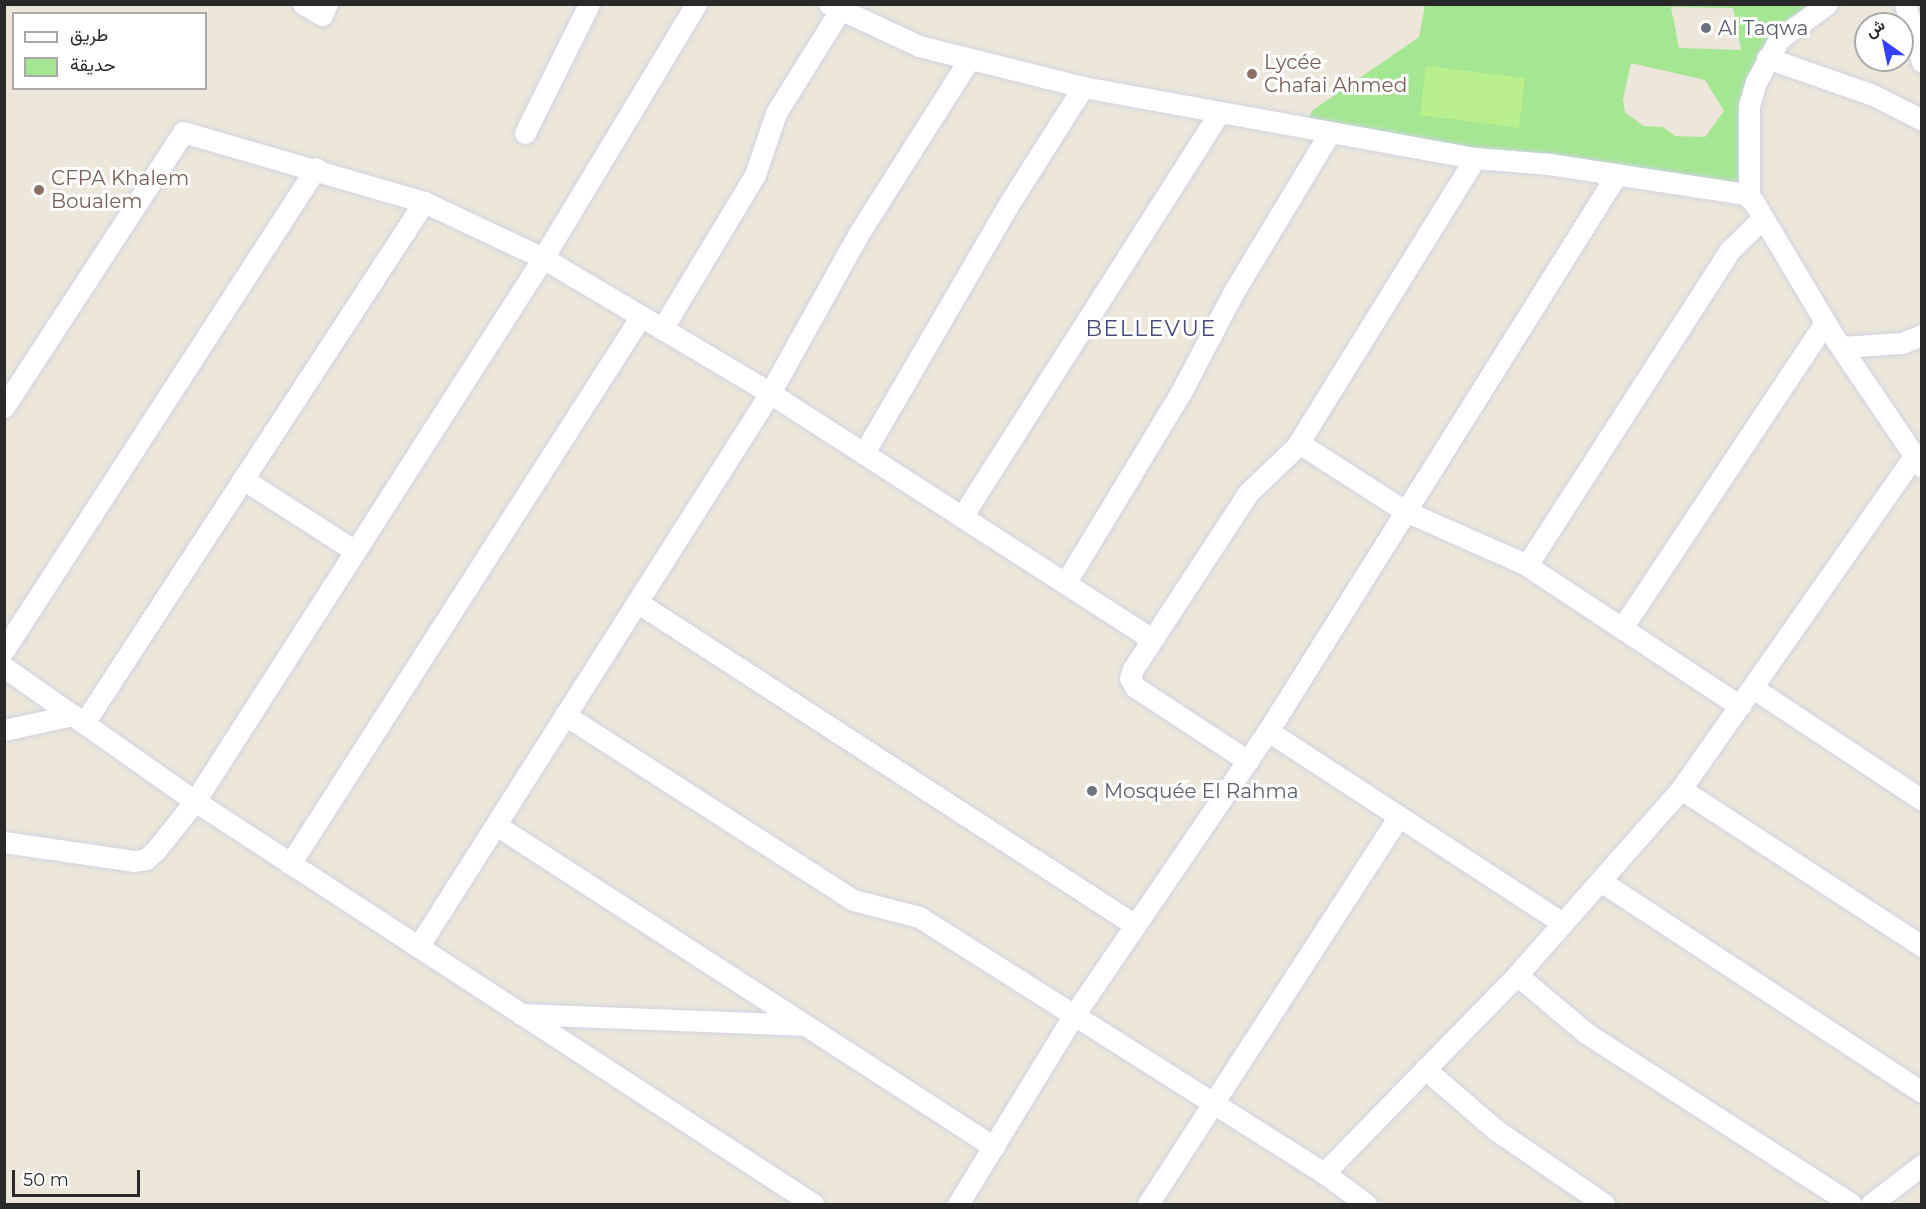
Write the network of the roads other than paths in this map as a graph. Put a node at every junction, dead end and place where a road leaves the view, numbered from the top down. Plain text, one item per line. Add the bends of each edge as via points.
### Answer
1 (303, 4) edge
2 (327, 4) edge
3 (589, 4) edge
4 (696, 4) edge
5 (1827, 4) edge
6 (1905, 4) edge
7 (835, 8) edge
8 (1767, 58) junction
9 (969, 61) junction
10 (1922, 62) edge
11 (1083, 87) junction
12 (1219, 113) junction
13 (1922, 120) edge
14 (525, 133) dead end
15 (1329, 134) junction
16 (1475, 158) junction
17 (316, 168) junction
18 (1617, 174) junction
19 (1749, 197) junction
20 (424, 202) junction
21 (1763, 218) junction
22 (543, 258) junction
23 (641, 316) junction
24 (1826, 322) junction
25 (662, 329) junction
26 (1922, 335) edge
27 (1841, 347) junction
28 (770, 393) junction
29 (4, 406) edge
30 (1299, 443) junction
31 (864, 453) junction
32 (1918, 461) edge
33 (243, 479) junction
34 (1405, 511) junction
35 (963, 515) junction
36 (355, 551) junction
37 (1527, 565) junction
38 (1066, 582) junction
39 (637, 602) junction
40 (1622, 628) junction
41 (1152, 639) junction
42 (4, 650) edge
43 (4, 667) edge
44 (1753, 688) junction
45 (1740, 706) junction
46 (565, 715) junction
47 (78, 719) junction
48 (4, 730) edge
49 (1268, 731) junction
50 (1248, 761) junction
51 (1681, 789) junction
52 (1922, 800) edge
53 (195, 801) junction
54 (1399, 816) junction
55 (496, 825) junction
56 (4, 842) edge
57 (290, 864) junction
58 (1602, 882) junction
59 (1563, 923) junction
60 (1136, 925) junction
61 (1922, 946) edge
62 (418, 947) junction
63 (1517, 975) junction
64 (520, 1014) junction
65 (1074, 1015) junction
66 (805, 1025) junction
67 (1425, 1069) junction
68 (1922, 1092) edge
69 (1213, 1105) junction
70 (994, 1147) junction
71 (1922, 1165) edge
72 (1324, 1173) junction
73 (813, 1204) edge
74 (958, 1204) edge
75 (1148, 1204) edge
76 (1366, 1204) edge
77 (1604, 1204) edge
78 (1851, 1204) edge
79 (1871, 1204) edge

1 - 2 street via 322,15
3 - 14 street
4 - 22 street
5 - 8 street via 1779,39
6 - 10 street
7 - 9 street via 895,37
7 - 25 street via 776,113 755,175
8 - 13 street via 1873,95
8 - 19 street via 1749,106
9 - 11 street
9 - 28 street via 860,233
11 - 12 street
11 - 31 street via 1012,199
12 - 15 street
12 - 35 street
15 - 16 street
15 - 38 street via 1233,293 1180,394
16 - 18 street
16 - 30 street
17 - 20 street
17 - 29 street via 183,132
17 - 42 street
18 - 19 street
18 - 34 street
19 - 21 street
20 - 22 street
20 - 33 street
21 - 24 street
21 - 37 street via 1729,250
22 - 23 street
22 - 36 street
23 - 25 street
23 - 57 street
24 - 27 street
24 - 40 street
25 - 28 street
26 - 27 street via 1902,343
27 - 32 street
28 - 31 street
28 - 39 street
30 - 34 street
30 - 41 street via 1248,493
31 - 35 street
32 - 44 street
33 - 36 street
33 - 47 street
34 - 37 street
34 - 49 street
35 - 38 street
36 - 53 street
37 - 40 street
38 - 41 street
39 - 46 street
39 - 60 street
40 - 45 street
41 - 50 street via 1132,669 1130,678 1135,687
43 - 47 street
44 - 45 street
44 - 52 street
45 - 51 street
46 - 55 street
46 - 65 street via 853,900 919,917
47 - 48 street
47 - 53 street
49 - 50 street
49 - 54 street
50 - 60 street
51 - 58 street
51 - 61 street
53 - 56 street via 146,859 134,861
53 - 57 street
54 - 59 street
54 - 69 street
55 - 62 street
55 - 66 street
57 - 62 street
58 - 59 street
58 - 68 street
59 - 63 street
60 - 65 street
62 - 64 street
63 - 67 street
63 - 78 street via 1586,1033
64 - 66 street
64 - 73 street
65 - 69 street
65 - 70 street
66 - 70 street
67 - 72 street
67 - 77 street via 1496,1130
69 - 72 street
69 - 75 street
70 - 74 street
71 - 79 street
72 - 76 street

